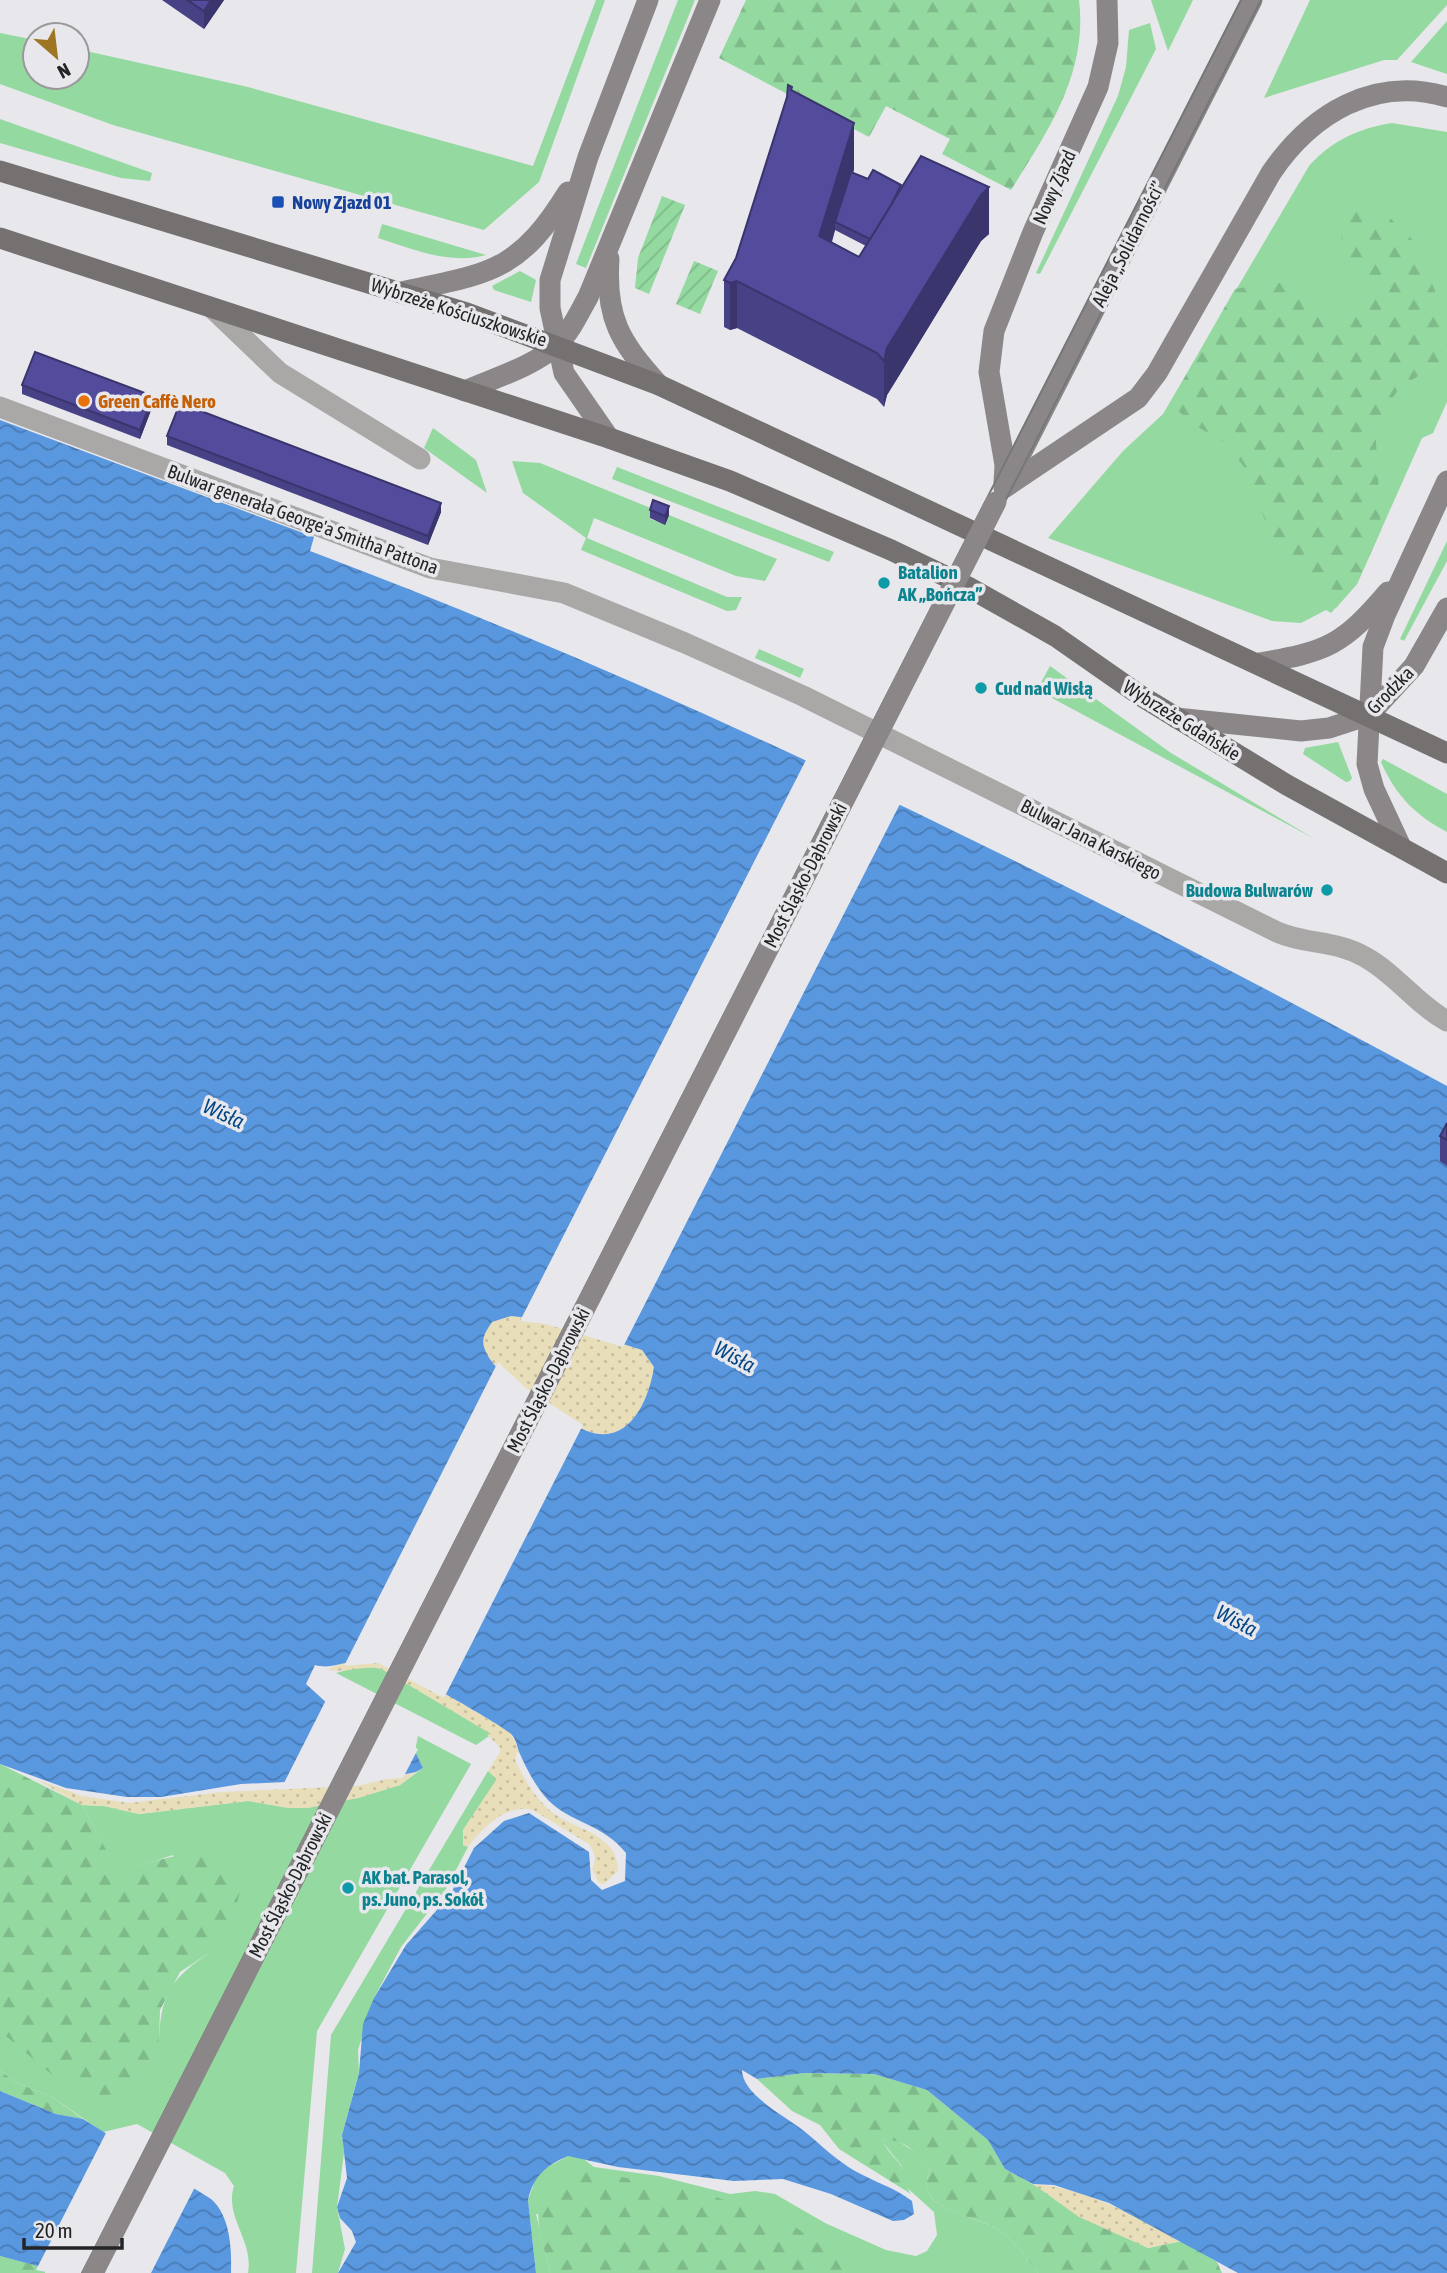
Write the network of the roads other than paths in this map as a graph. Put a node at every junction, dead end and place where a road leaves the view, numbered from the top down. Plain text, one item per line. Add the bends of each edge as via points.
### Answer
1 (648, 0) edge
2 (710, 0) edge
3 (1107, 0) edge
4 (1252, 0) edge
5 (1447, 97) edge
6 (588, 157) junction
7 (0, 171) edge
8 (0, 238) edge
9 (610, 240) junction
10 (402, 292) junction
11 (214, 309) junction
12 (558, 345) junction
13 (659, 385) junction
14 (465, 391) junction
15 (0, 407) edge
16 (609, 438) junction
17 (420, 459) dead end
18 (1447, 481) edge
19 (1000, 495) junction
20 (1404, 575) junction
21 (1447, 608) edge
22 (1259, 663) junction
23 (803, 696) joint
24 (1369, 715) junction
25 (1176, 718) junction
26 (1447, 753) edge
27 (1401, 847) junction
28 (1447, 873) edge
29 (1447, 1021) edge
30 (93, 2273) edge

1 - 6 main road
2 - 9 main road
3 - 19 main road, Nowy Zjazd via 1108,43 1098,87 994,331 989,372 1005,465
4 - 19 main road, Aleja „Solidarności”
5 - 19 main road via 1415,90 1355,101 1321,119 1292,143 1138,398
6 - 10 main road via 556,212 525,250 494,270
6 - 12 main road via 551,276 550,309
7 - 10 main road, Wybrzeże Kościuszkowskie
8 - 11 main road
9 - 12 main road via 588,298
9 - 13 main road via 609,307 632,356
10 - 12 main road, Wybrzeże Kościuszkowskie
11 - 14 main road
11 - 17 street via 280,373
12 - 13 main road, Wybrzeże Kościuszkowskie
12 - 14 main road
12 - 16 main road via 569,382
13 - 22 main road, Wybrzeże Kościuszkowskie
14 - 16 main road
15 - 23 street, Bulwar generała George'a Smitha Pattona via 430,568 564,593
16 - 25 main road, Wybrzeże Gdańskie via 730,481 968,587 1055,636
18 - 20 main road
19 - 30 main road, Most Śląsko-Dąbrowski, bridge
20 - 22 main road via 1336,642 1304,656
20 - 24 main road via 1373,647
21 - 24 main road, Grodzka via 1414,666
22 - 24 main road
23 - 29 street, Bulwar Jana Karskiego via 1277,932 1294,939 1342,945 1368,958 1420,1004
24 - 25 main road, Grodzka via 1301,731
24 - 26 main road
24 - 27 main road via 1367,764
25 - 27 main road, Wybrzeże Gdańskie
27 - 28 main road, Wybrzeże Gdańskie

